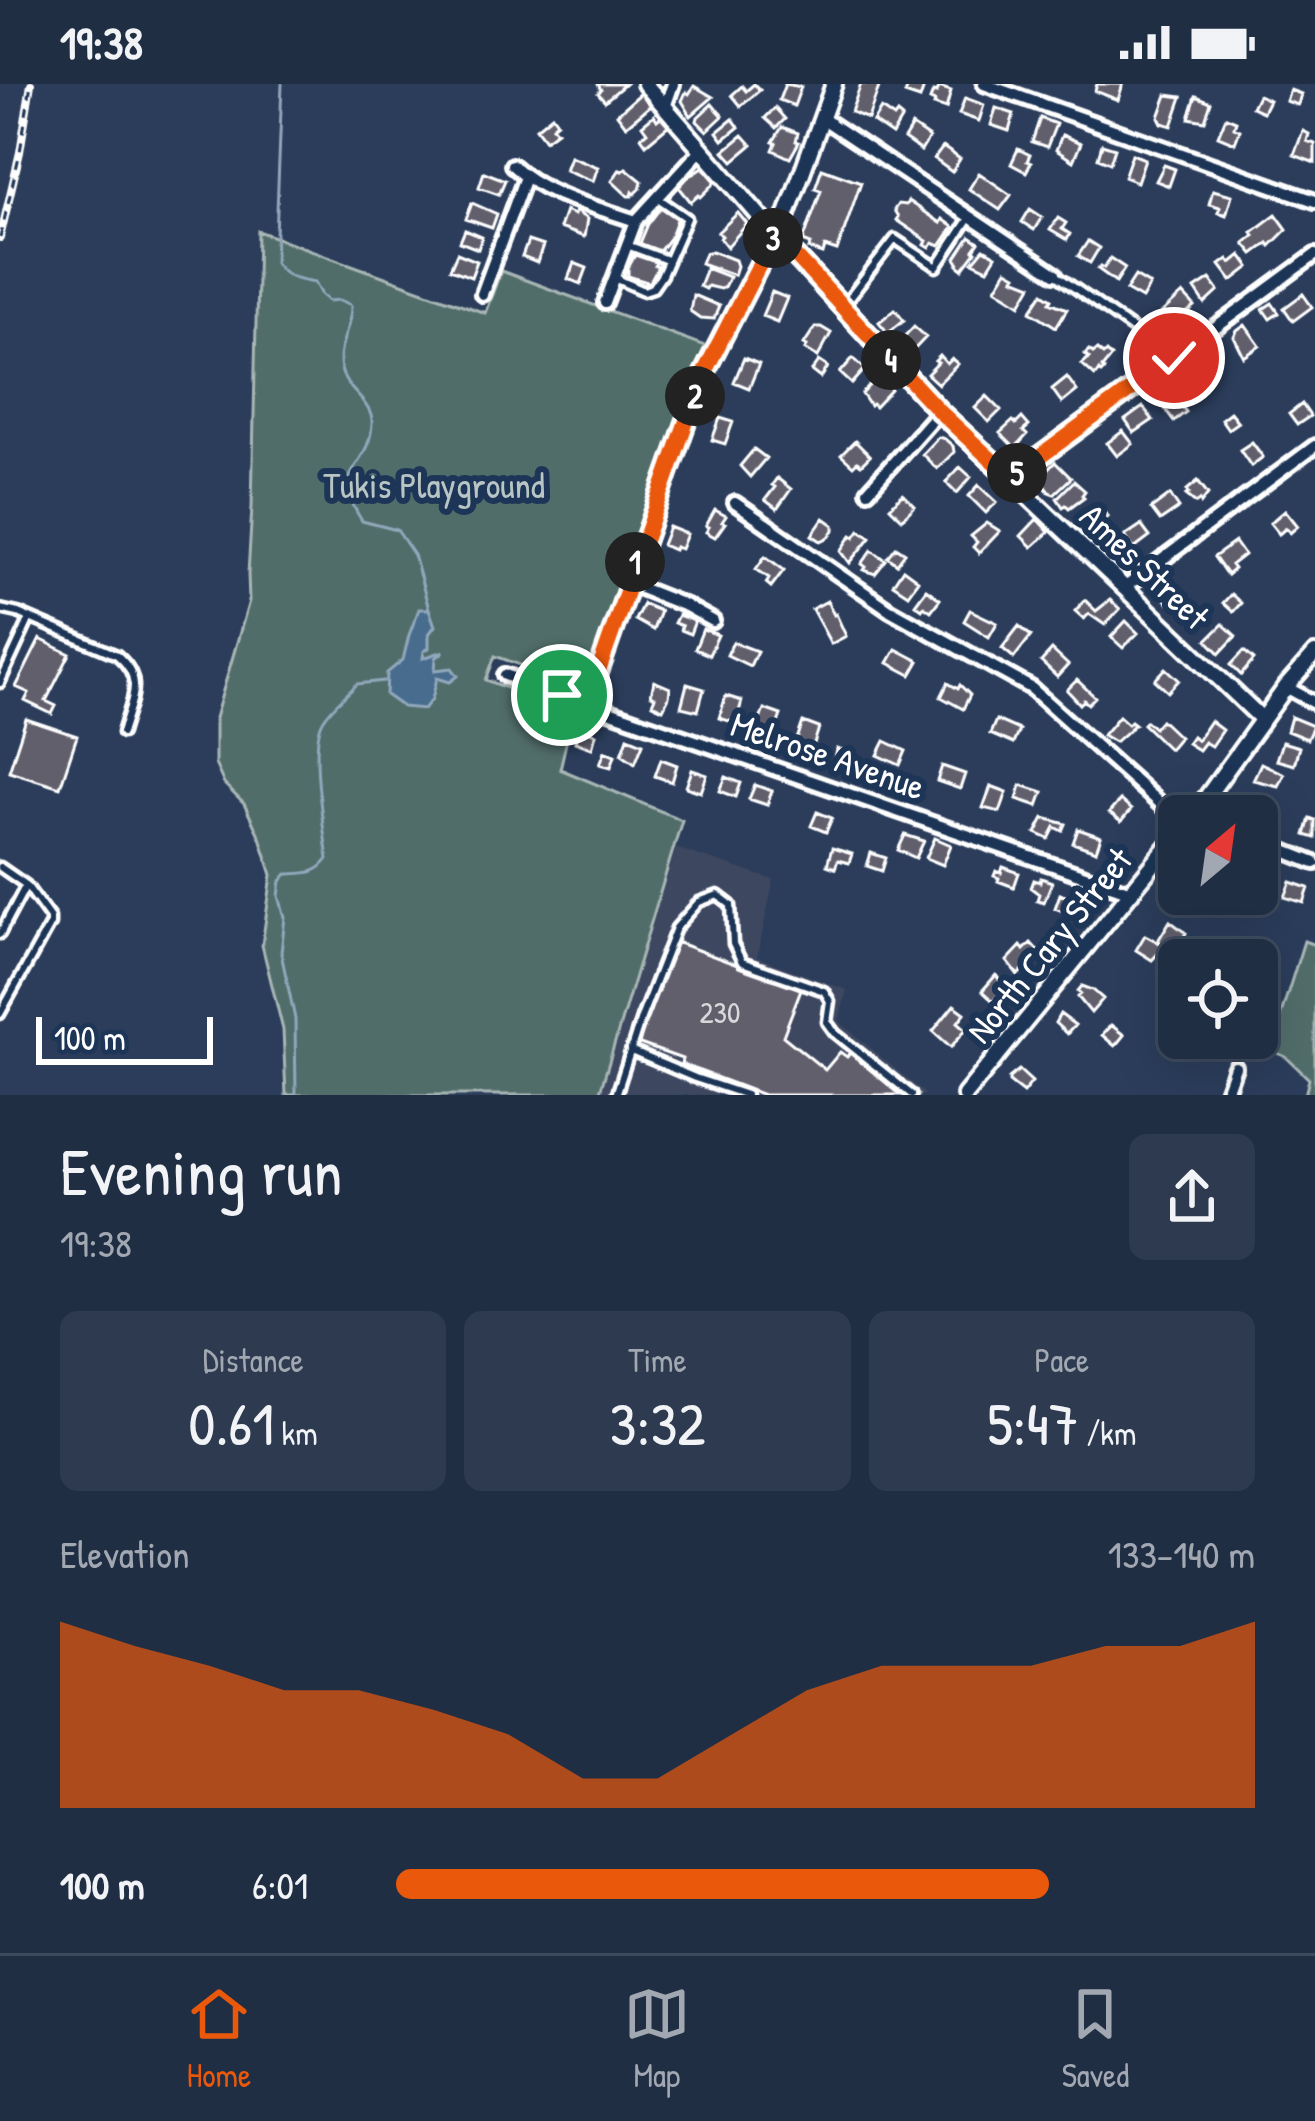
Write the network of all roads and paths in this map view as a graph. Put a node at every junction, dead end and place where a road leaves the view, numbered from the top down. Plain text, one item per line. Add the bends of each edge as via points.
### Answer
1 (646, 84) edge
2 (674, 84) edge
3 (834, 84) edge
4 (984, 84) edge
5 (665, 107) junction
6 (822, 118) junction
7 (701, 149) junction
8 (512, 165) dead end
9 (525, 178) junction
10 (658, 197) junction
11 (1315, 201) edge
12 (970, 217) junction
13 (636, 221) junction
14 (775, 234) junction
15 (627, 245) junction
16 (1315, 255) edge
17 (667, 260) junction
18 (1055, 274) joint
19 (615, 278) junction
20 (482, 294) dead end
21 (605, 304) dead end
22 (842, 308) junction
23 (1174, 358) junction
24 (939, 411) junction
25 (1315, 446) edge
26 (1011, 478) junction
27 (868, 491) dead end
28 (735, 503) dead end
29 (628, 583) junction
30 (1124, 588) junction
31 (0, 609) edge
32 (30, 618) junction
33 (713, 621) dead end
34 (1315, 654) edge
35 (506, 675) dead end
36 (0, 683) edge
37 (1286, 687) junction
38 (1315, 703) edge
39 (587, 704) junction
40 (1262, 719) junction
41 (122, 733) dead end
42 (1208, 795) edge
43 (1158, 802) edge
44 (1278, 848) edge
45 (1158, 859) edge
46 (1315, 863) edge
47 (0, 867) edge
48 (26, 885) junction
49 (1131, 892) junction
50 (0, 934) edge
51 (0, 1014) edge
52 (631, 1051) junction
53 (1235, 1067) dead end
54 (616, 1095) edge
55 (746, 1095) edge
56 (912, 1095) edge
57 (964, 1095) edge
58 (1225, 1095) edge

1 - 5 street, Ames Street
2 - 5 street
3 - 6 street
4 - 11 street
5 - 7 street, Ames Street
6 - 12 street
6 - 14 street
7 - 10 street
7 - 14 street, Ames Street
8 - 9 street
9 - 13 street
9 - 20 street
10 - 13 street
10 - 17 lane via 687,218
12 - 18 street
12 - 22 lane via 937,267 895,238
13 - 15 street
14 - 22 street, Ames Street
14 - 29 street via 702,377
15 - 17 lane
15 - 19 street
16 - 23 street
17 - 19 lane via 653,288
18 - 23 lane
19 - 21 street
22 - 24 street, Ames Street
23 - 26 street
24 - 26 street, Ames Street
24 - 27 street
25 - 30 street
26 - 30 street, Ames Street
28 - 43 street via 890,610 1031,688
29 - 33 street
29 - 39 street
30 - 40 street, Ames Street
31 - 32 lane
32 - 36 lane
32 - 41 lane via 130,666 134,689
34 - 37 street
35 - 39 street, Melrose Avenue
37 - 38 street
37 - 40 street
39 - 49 street, Melrose Avenue
40 - 42 street
44 - 46 street
45 - 49 street, North Cary Street
47 - 48 lane
48 - 50 lane
48 - 51 lane via 50,924
49 - 57 street, North Cary Street
52 - 54 lane
52 - 55 lane
52 - 56 lane via 676,928 699,902 718,896 731,905 742,962 824,991 835,1033
53 - 58 street

